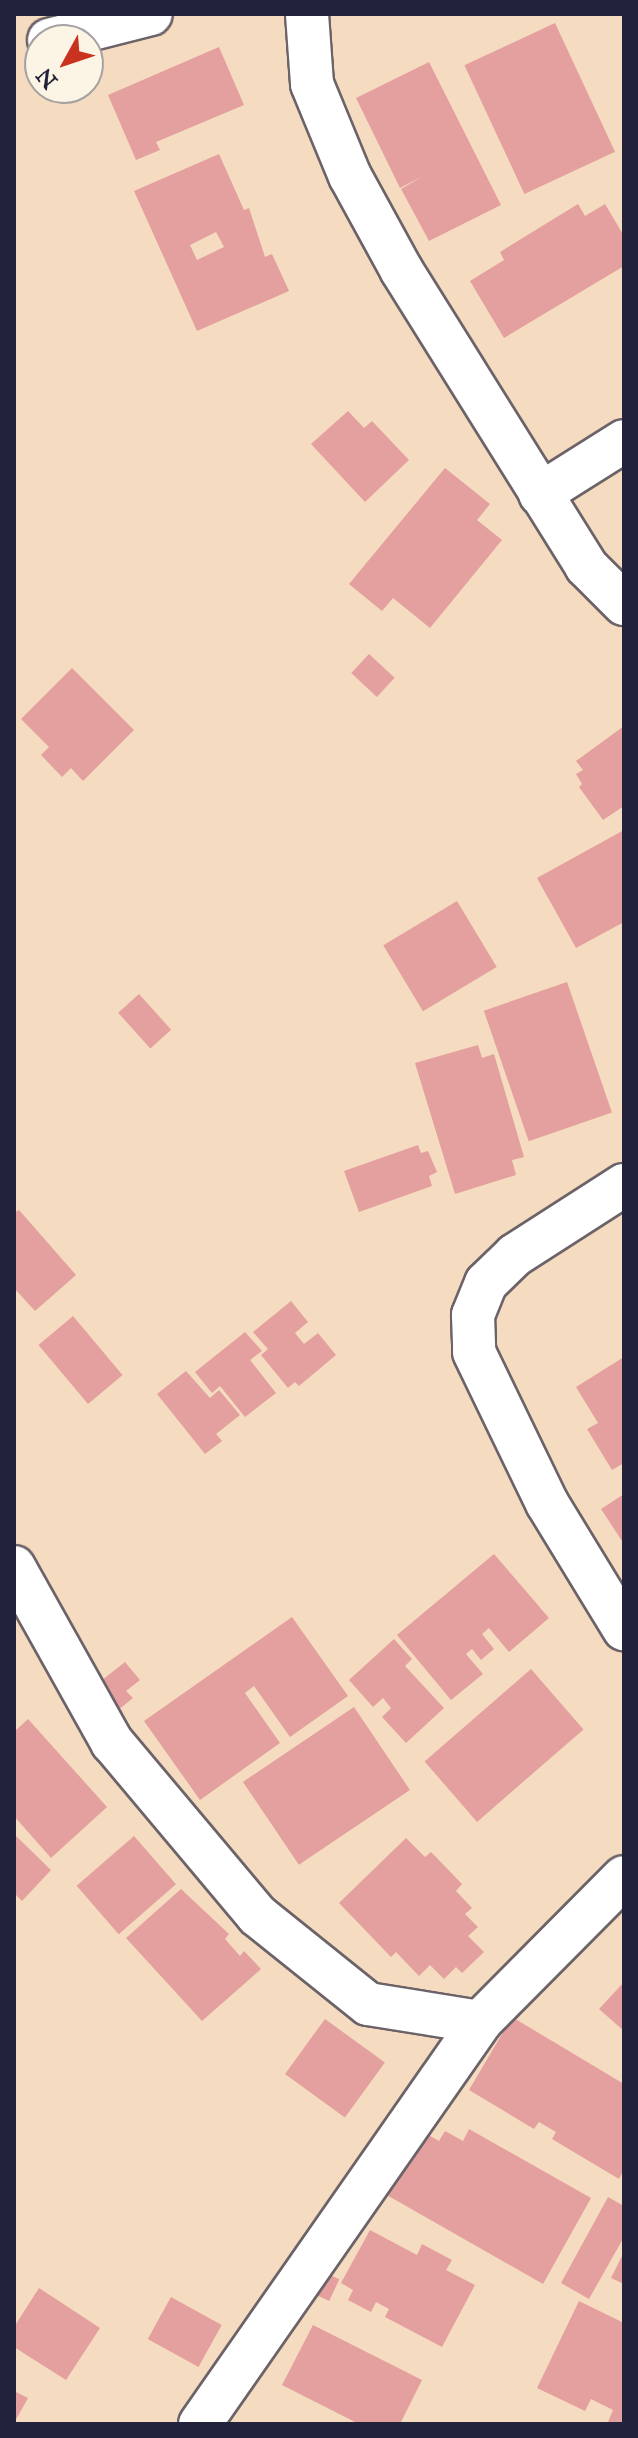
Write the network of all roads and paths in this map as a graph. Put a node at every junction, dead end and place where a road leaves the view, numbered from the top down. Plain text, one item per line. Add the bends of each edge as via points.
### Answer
1 (151, 14) edge
2 (307, 14) edge
3 (104, 26) edge
4 (624, 441) edge
5 (540, 494) junction
6 (624, 604) edge
7 (624, 1185) edge
8 (14, 1567) edge
9 (624, 1629) edge
10 (624, 1877) edge
11 (480, 2022) junction
12 (200, 2424) edge

1 - 3 street
2 - 5 street via 312,84 350,176 402,271
4 - 5 street
5 - 6 street via 586,566
7 - 9 street via 515,1255 486,1283 473,1327 474,1352 547,1503
8 - 11 street via 112,1742 257,1915 368,2004
10 - 11 street
11 - 12 street

